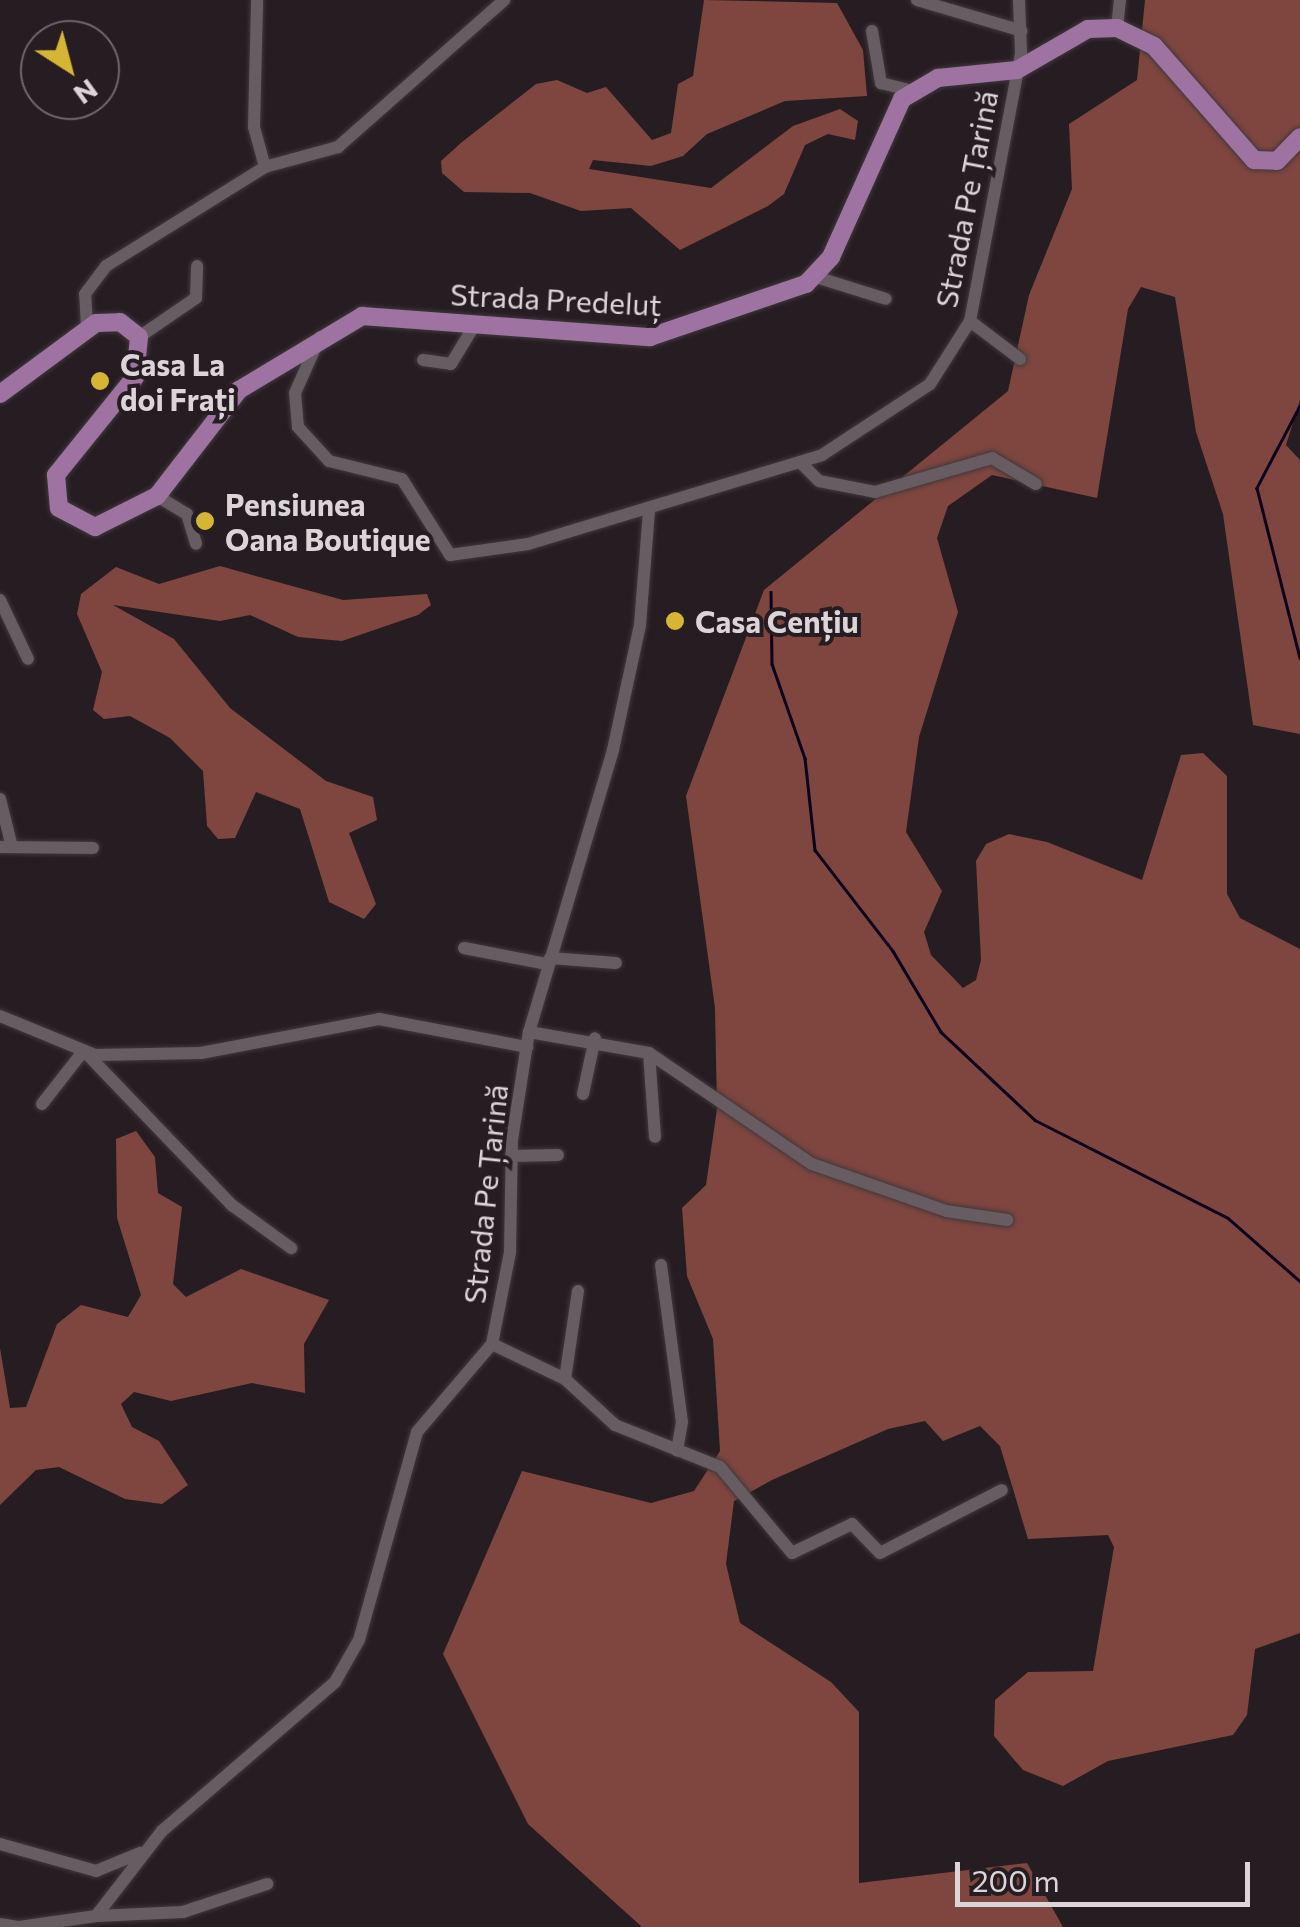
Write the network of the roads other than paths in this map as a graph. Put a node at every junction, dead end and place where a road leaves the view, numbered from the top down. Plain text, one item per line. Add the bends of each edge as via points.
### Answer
1 (257, 0) edge
2 (504, 0) edge
3 (916, 0) edge
4 (1019, 0) edge
5 (1120, 0) edge
6 (1118, 28) junction
7 (872, 31) dead end
8 (1022, 31) junction
9 (1016, 70) junction
10 (912, 91) junction
11 (1300, 137) edge
12 (265, 168) junction
13 (198, 266) dead end
14 (816, 277) junction
15 (886, 298) dead end
16 (970, 321) junction
17 (474, 326) junction
18 (87, 328) junction
19 (139, 336) junction
20 (320, 337) junction
21 (1020, 359) dead end
22 (423, 360) dead end
23 (0, 394) edge
24 (801, 462) junction
25 (1036, 484) dead end
26 (156, 496) junction
27 (648, 510) junction
28 (196, 544) dead end
29 (0, 600) edge
30 (28, 659) dead end
31 (0, 799) edge
32 (6, 846) edge
33 (93, 848) dead end
34 (464, 948) dead end
35 (549, 961) junction
36 (616, 963) dead end
37 (0, 1016) edge
38 (595, 1038) junction
39 (528, 1039) junction
40 (649, 1053) junction
41 (84, 1054) junction
42 (583, 1094) dead end
43 (42, 1104) dead end
44 (655, 1137) dead end
45 (511, 1156) junction
46 (558, 1156) dead end
47 (1007, 1220) dead end
48 (291, 1248) dead end
49 (661, 1264) dead end
50 (578, 1291) dead end
51 (492, 1344) junction
52 (566, 1379) junction
53 (677, 1452) junction
54 (1002, 1490) dead end
55 (0, 1844) edge
56 (146, 1850) junction
57 (96, 1871) junction
58 (266, 1884) dead end
59 (108, 1900) junction
60 (96, 1916) junction
61 (0, 1924) edge
62 (18, 1927) edge

1 - 12 street via 254,128
2 - 12 street via 338,148
3 - 8 street
4 - 8 street, Strada Pe Țarină
5 - 6 street
6 - 9 main road via 1079,32
6 - 11 main road via 1166,56 1244,155 1277,161
7 - 10 street via 882,83
8 - 9 street, Strada Pe Țarină
9 - 10 main road via 948,75
9 - 16 street, Strada Pe Țarină
10 - 14 main road via 887,121
12 - 18 street via 106,266 85,294
13 - 19 street via 196,298
14 - 15 street
14 - 17 main road, Strada Predeluț via 661,336
16 - 21 street
16 - 24 street, Strada Pe Țarină via 946,366 913,398
17 - 20 main road, Strada Predeluț via 376,312
17 - 22 street via 451,364
18 - 19 main road via 120,322
18 - 23 main road
19 - 26 main road, Strada Predeluț via 142,366 62,460 55,499 74,523 95,526
20 - 26 main road, Strada Predeluț via 227,400
20 - 27 street, Strada Pe Țarină via 295,393 298,427 329,461 402,479 450,555
24 - 25 street via 819,480 864,491 992,458
24 - 27 street, Strada Pe Țarină
26 - 28 street via 188,514
27 - 35 street, Strada Pe Țarină via 640,624 613,750
29 - 30 street
31 - 32 street
32 - 33 street
34 - 35 street
35 - 36 street
35 - 39 street, Strada Pe Țarină
37 - 41 street
38 - 39 street
38 - 40 street
38 - 42 street
39 - 41 street via 379,1019 200,1053
39 - 45 street, Strada Pe Țarină
40 - 44 street
40 - 47 street via 812,1164 946,1211
41 - 43 street
41 - 48 street via 232,1206
45 - 46 street
45 - 51 street, Strada Pe Țarină via 510,1252
49 - 53 street via 682,1422
50 - 52 street
51 - 52 street
51 - 56 street, Strada Pe Țarină via 412,1444 349,1663
52 - 53 street via 615,1425
53 - 54 street via 720,1467 792,1553 852,1524 880,1554
55 - 57 street
56 - 57 street
56 - 59 street, Strada Pe Țarină
57 - 59 street
58 - 60 street via 183,1912
59 - 60 street, Strada Pe Țarină
60 - 62 street
61 - 62 street

